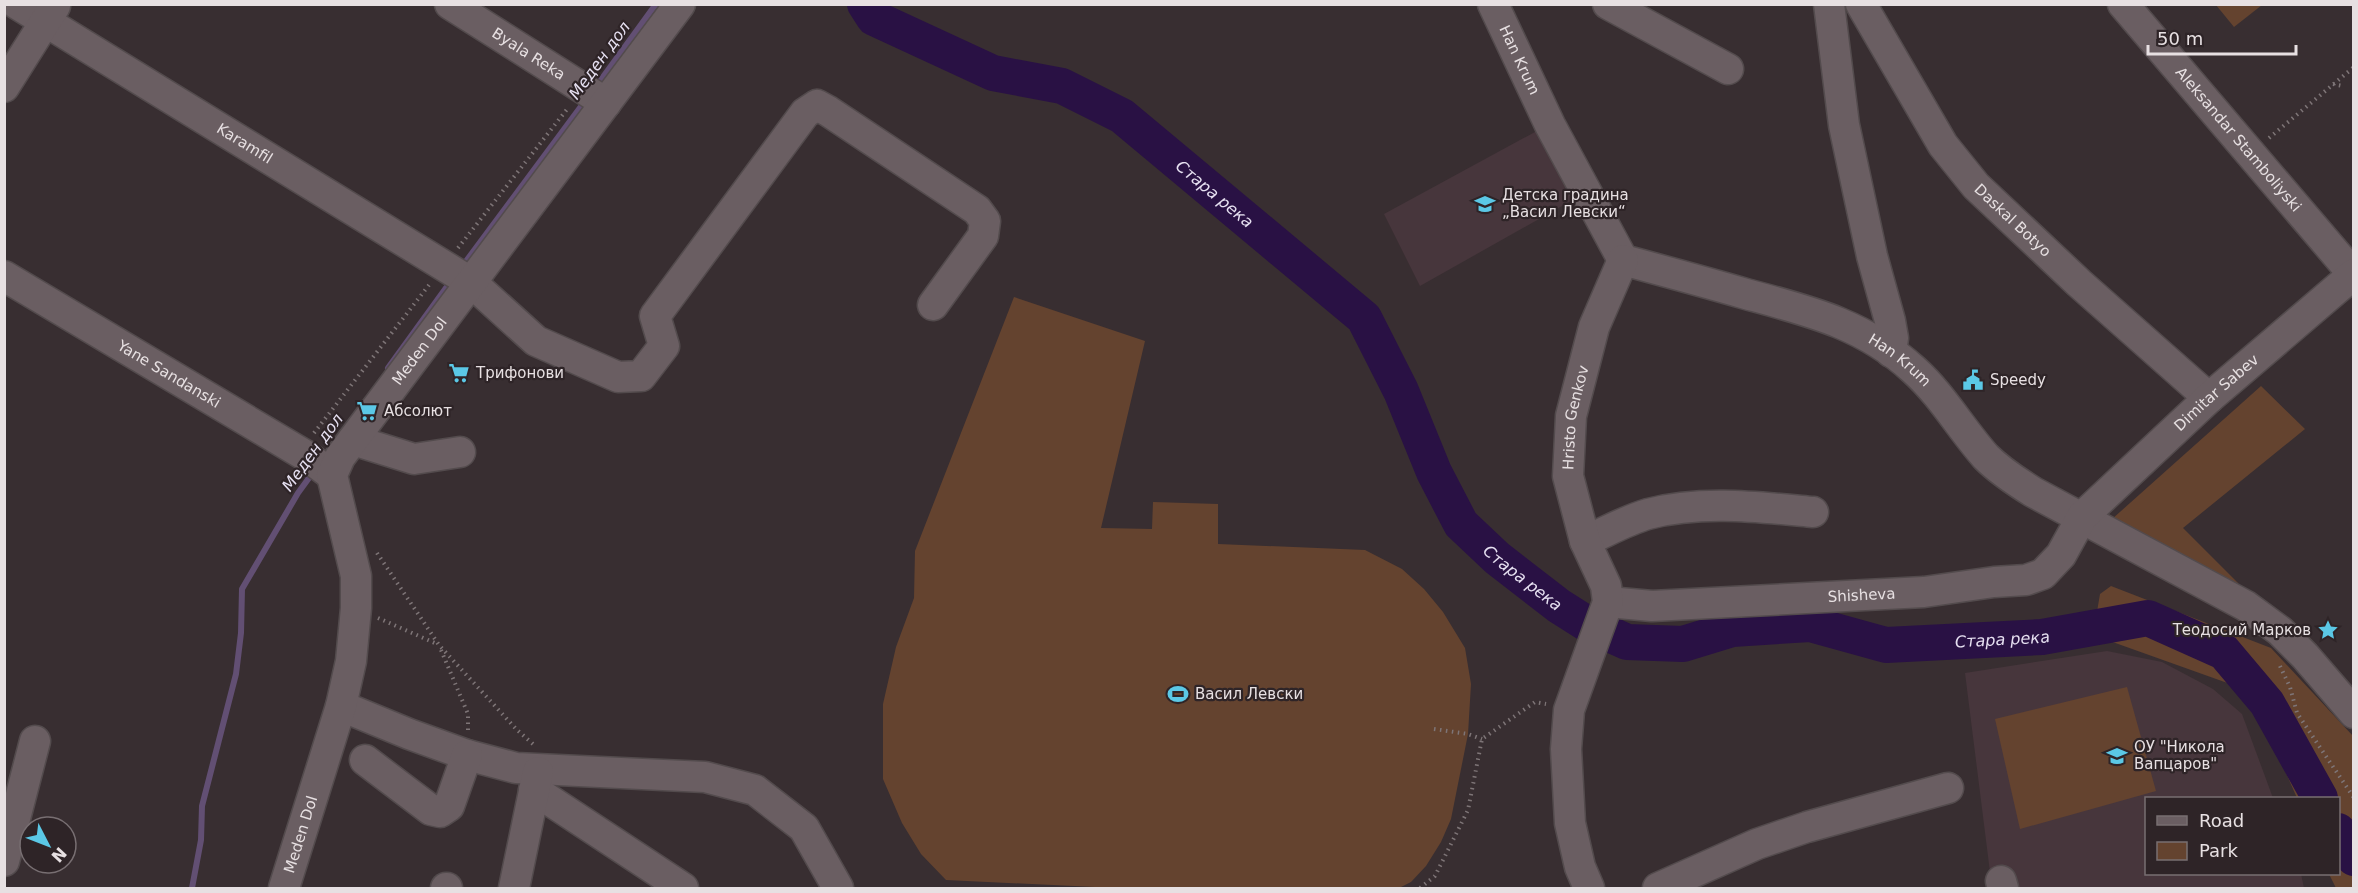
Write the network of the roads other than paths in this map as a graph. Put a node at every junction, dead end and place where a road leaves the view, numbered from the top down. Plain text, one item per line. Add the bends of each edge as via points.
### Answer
1 (17, 4) edge
2 (450, 4) edge
3 (680, 4) edge
4 (1493, 4) edge
5 (1608, 4) edge
6 (1829, 4) edge
7 (1861, 4) edge
8 (2123, 4) edge
9 (50, 13) edge
10 (1728, 69) dead end
11 (4, 87) edge
12 (594, 95) junction
13 (1623, 260) junction
14 (457, 274) junction
15 (2353, 275) edge
16 (4, 276) edge
17 (933, 305) dead end
18 (1891, 352) junction
19 (2209, 398) junction
20 (353, 440) junction
21 (460, 452) dead end
22 (316, 463) junction
23 (1813, 512) dead end
24 (2082, 517) junction
25 (1585, 541) junction
26 (1607, 608) junction
27 (341, 706) junction
28 (2354, 713) edge
29 (34, 741) dead end
30 (467, 755) junction
31 (365, 760) dead end
32 (546, 777) junction
33 (1948, 788) dead end
34 (10, 810) edge
35 (4, 861) edge
36 (284, 888) edge
37 (514, 888) edge
38 (683, 888) edge
39 (838, 888) edge
40 (1589, 888) edge
41 (1658, 888) edge

1 - 9 street, Karamfil
2 - 12 street, Byala Reka
3 - 12 street, Meden Dol
4 - 13 street, Han Krum via 1550,125
5 - 10 street
6 - 18 street via 1844,125 1890,321
7 - 19 street, Daskal Botyo via 1943,145 1976,186
8 - 15 street, Aleksandar Stamboliyski
9 - 11 street
9 - 14 street, Karamfil
12 - 14 street, Meden Dol
13 - 18 street, Han Krum via 1820,314 1855,328
13 - 25 street, Hristo Genkov via 1594,327 1571,416 1568,476
14 - 17 street, Karamfil via 536,341 618,377 641,376 664,346 655,316 805,113 816,105 976,210 985,221 983,236
14 - 20 street, Meden Dol
15 - 19 street, Dimitar Sabev
16 - 22 street, Yane Sandanski
18 - 24 street, Han Krum via 1913,369 1987,457 2008,476
19 - 24 street, Dimitar Sabev
20 - 21 street via 414,459
20 - 22 street, Meden Dol via 340,457
22 - 27 street, Meden Dol via 345,524 356,576 351,661
23 - 25 street via 1763,507 1675,508 1646,515
24 - 26 street, Shisheva via 2061,555 2043,574 2026,580 1924,592
24 - 28 street, Han Krum via 2246,606 2280,631
25 - 26 street, Hristo Genkov via 1606,586
26 - 40 street via 1569,710 1566,749 1570,823
27 - 30 street
27 - 36 street, Meden Dol
29 - 34 street
30 - 31 street via 449,806 440,812 431,810
30 - 32 street
32 - 37 street
32 - 38 street
32 - 39 street via 705,777 755,790 804,828
33 - 41 street via 1757,844
34 - 35 street

